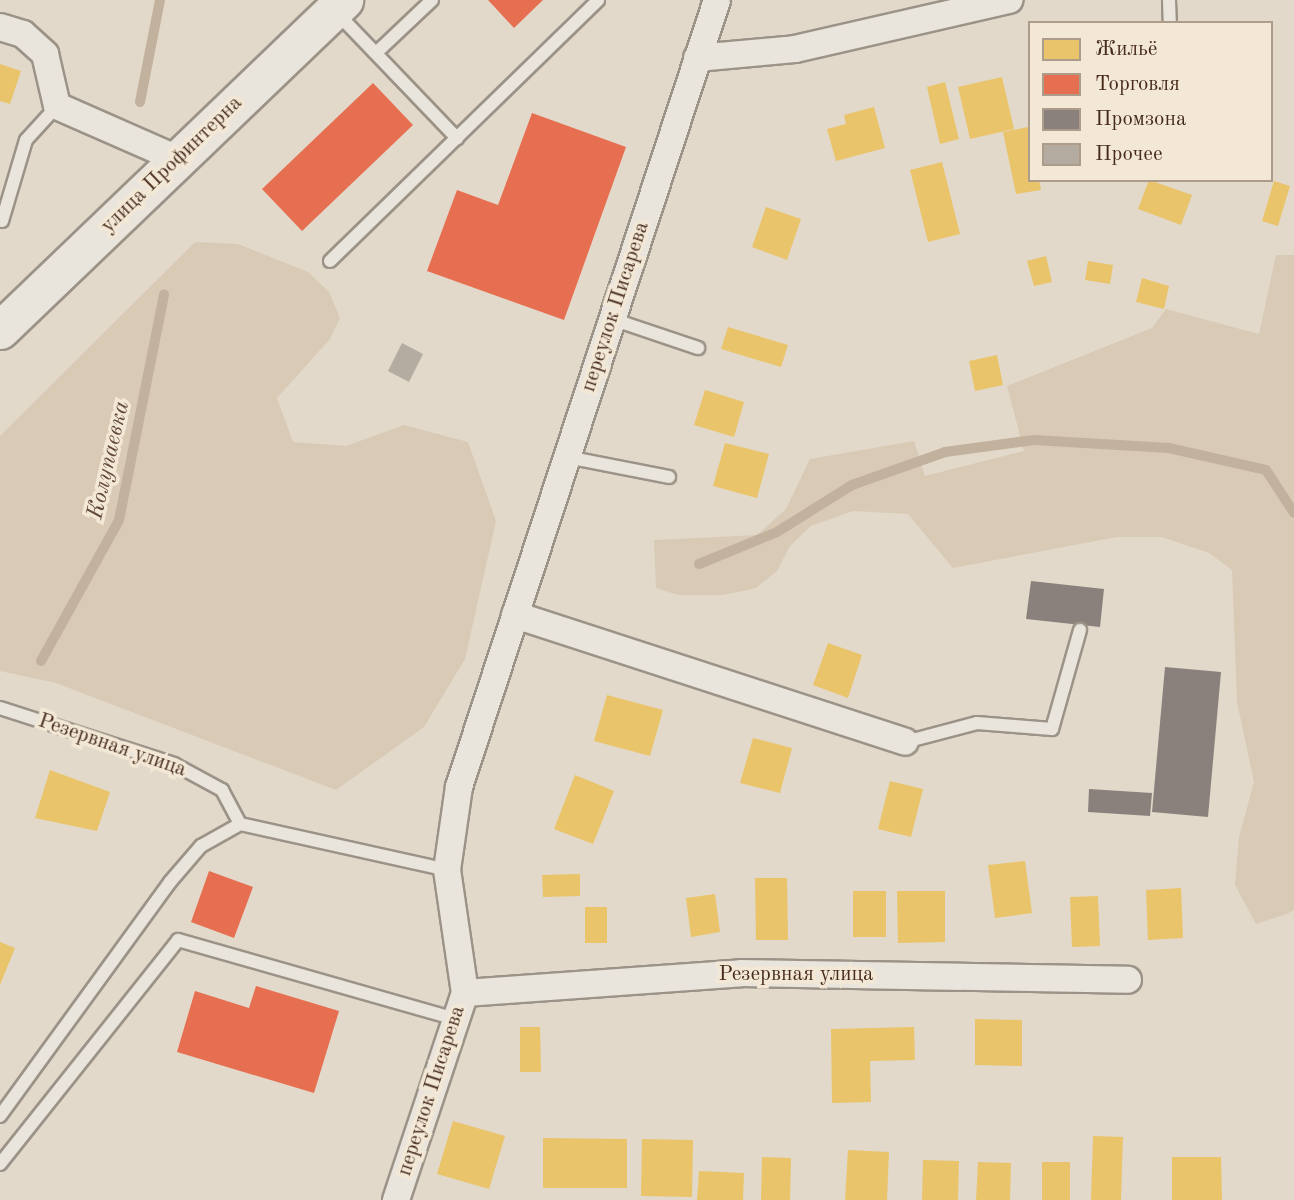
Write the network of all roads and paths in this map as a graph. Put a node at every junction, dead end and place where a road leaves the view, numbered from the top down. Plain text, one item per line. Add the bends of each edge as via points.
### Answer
1 (432, 0) edge
2 (598, 0) edge
3 (717, 0) edge
4 (1009, 0) edge
5 (1169, 0) edge
6 (339, 5) edge
7 (1170, 21) edge
8 (12, 31) edge
9 (376, 53) junction
10 (697, 58) junction
11 (57, 106) junction
12 (457, 138) junction
13 (178, 159) junction
14 (2, 221) dead end
15 (330, 261) dead end
16 (612, 319) junction
17 (0, 330) edge
18 (698, 348) dead end
19 (567, 457) junction
20 (669, 477) dead end
21 (515, 615) junction
22 (1080, 630) dead end
23 (0, 708) edge
24 (905, 742) joint
25 (240, 824) junction
26 (447, 870) junction
27 (1128, 980) dead end
28 (465, 993) junction
29 (456, 1019) junction
30 (0, 1116) edge
31 (0, 1164) edge
32 (396, 1200) edge

1 - 9 lane
2 - 12 lane
3 - 10 street, переулок Писарева
4 - 10 street via 795,49
5 - 7 lane
6 - 9 lane
6 - 13 main road, улица Профинтерна
8 - 11 street via 45,54
9 - 12 lane
10 - 16 street, переулок Писарева
11 - 13 street
11 - 14 lane via 26,139
12 - 15 lane
13 - 17 main road, улица Профинтерна
16 - 18 lane
16 - 19 street, переулок Писарева
19 - 20 lane
19 - 21 street, переулок Писарева
21 - 24 street
21 - 26 street, переулок Писарева via 459,787
22 - 24 lane via 1052,729 976,723
23 - 25 lane, Резервная улица via 174,764 222,790
25 - 26 lane
25 - 30 lane via 201,846 170,882
26 - 28 street, переулок Писарева
27 - 28 street, Резервная улица via 741,973
28 - 29 street, переулок Писарева
29 - 31 lane via 178,940
29 - 32 street, переулок Писарева

